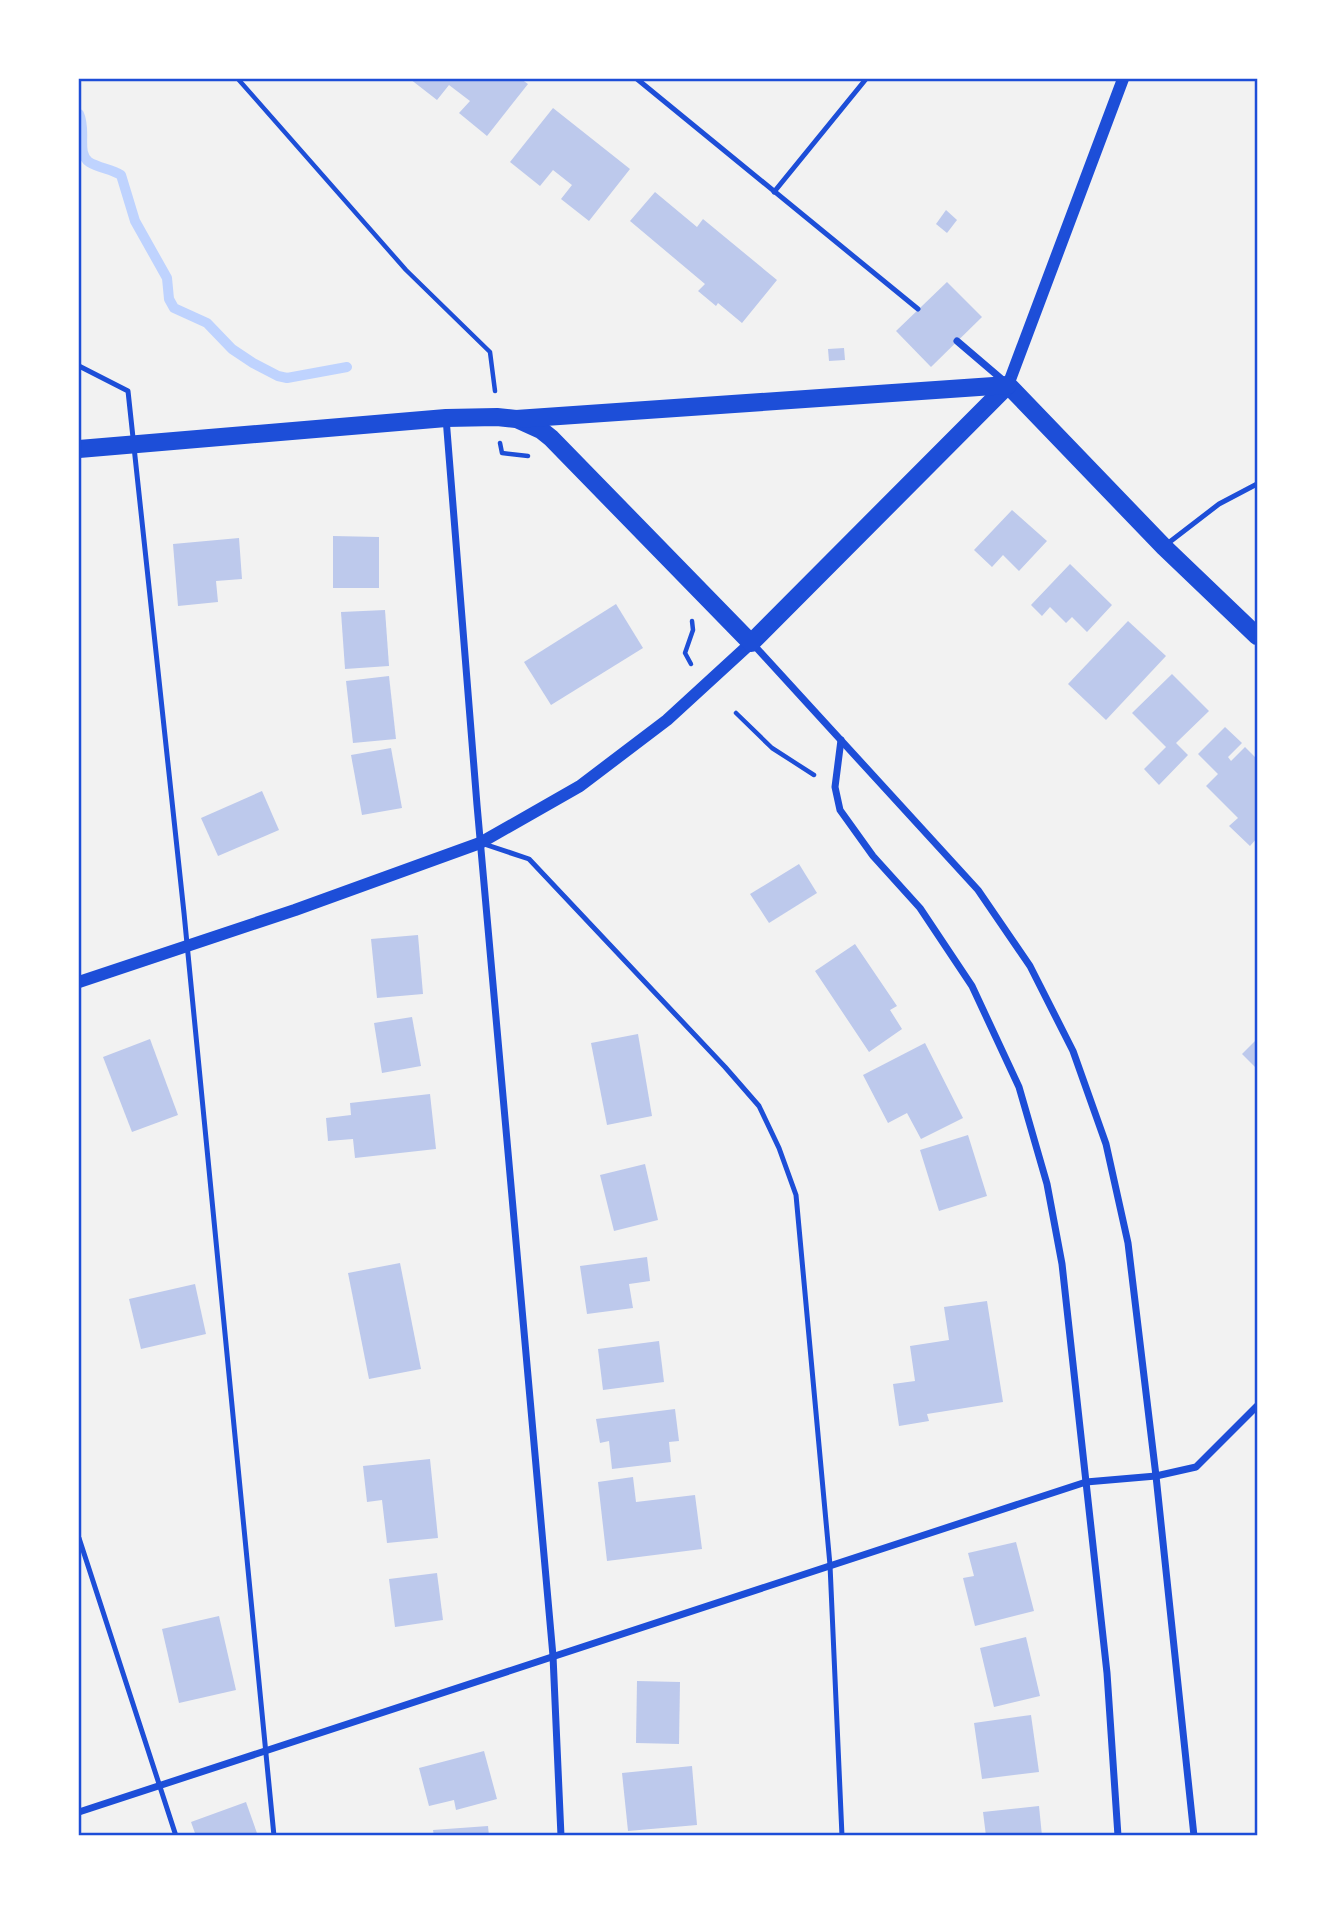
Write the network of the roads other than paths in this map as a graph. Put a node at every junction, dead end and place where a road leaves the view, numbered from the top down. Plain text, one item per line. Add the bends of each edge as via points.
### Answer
1 (637, 79) edge
2 (866, 79) edge
3 (1123, 79) edge
4 (774, 192) junction
5 (918, 309) dead end
6 (957, 341) dead end
7 (79, 366) edge
8 (1008, 385) junction
9 (446, 418) junction
10 (516, 419) junction
11 (135, 445) junction
12 (79, 449) edge
13 (1257, 484) edge
14 (1164, 547) junction
15 (1257, 636) edge
16 (751, 643) junction
17 (841, 740) junction
18 (480, 843) junction
19 (187, 946) junction
20 (79, 982) edge
21 (1257, 1406) edge
22 (1156, 1476) junction
23 (1086, 1482) junction
24 (79, 1538) edge
25 (830, 1565) junction
26 (554, 1656) junction
27 (267, 1750) junction
28 (159, 1785) junction
29 (79, 1812) edge
30 (177, 1836) edge
31 (274, 1836) edge
32 (561, 1836) edge
33 (842, 1836) edge
34 (1118, 1836) edge
35 (1194, 1836) edge

1 - 4 lane
2 - 4 lane
3 - 8 street
4 - 5 lane
6 - 8 street
7 - 11 lane via 128,391
8 - 10 main road
8 - 14 main road
8 - 16 main road
9 - 10 main road
9 - 11 main road
9 - 18 street
10 - 16 main road via 551,438
11 - 12 main road
11 - 19 lane
13 - 14 lane via 1219,504
14 - 15 main road
16 - 17 street
16 - 18 street via 667,720 580,786
17 - 22 street via 978,890 1030,966 1073,1051 1106,1144 1128,1243
17 - 23 street via 835,787 840,810 873,856 920,908 972,986 1019,1087 1047,1184 1062,1264
18 - 19 street
18 - 25 lane via 529,859 725,1068 764,1116 796,1195
18 - 26 street
19 - 20 street
19 - 27 lane
21 - 22 street via 1196,1467
22 - 23 street
22 - 35 street
23 - 25 street
23 - 34 street via 1107,1673
24 - 28 lane
25 - 26 street
25 - 33 lane
26 - 27 street
26 - 32 street
27 - 28 street
27 - 31 lane
28 - 29 street
28 - 30 lane

